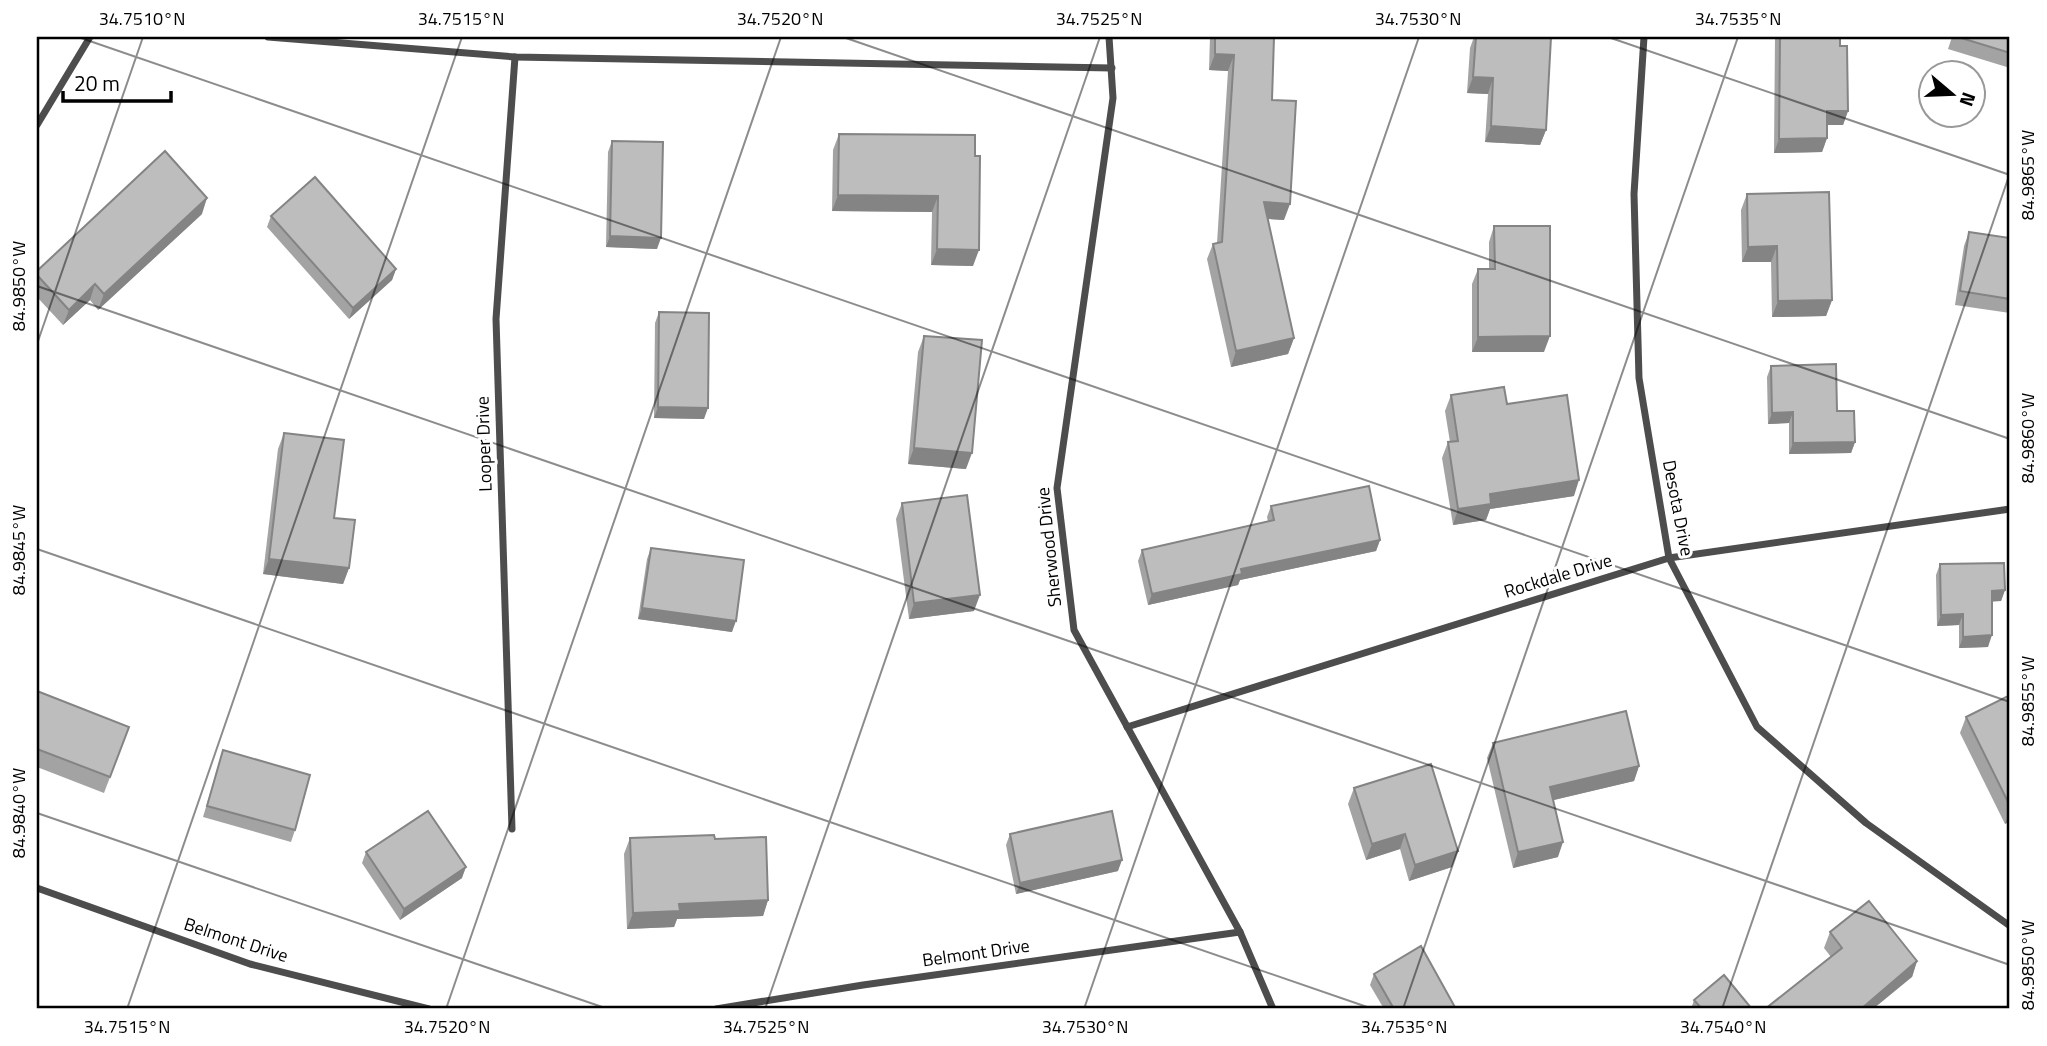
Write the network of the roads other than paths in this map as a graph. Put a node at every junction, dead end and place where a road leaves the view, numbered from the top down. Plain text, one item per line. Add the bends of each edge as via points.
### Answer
1 (90, 37) edge
2 (268, 37) edge
3 (1109, 37) edge
4 (1644, 37) edge
5 (515, 57) junction
6 (1112, 68) junction
7 (37, 125) edge
8 (2010, 509) edge
9 (1669, 558) junction
10 (1127, 727) junction
11 (512, 829) dead end
12 (37, 888) edge
13 (2010, 926) edge
14 (1240, 933) junction
15 (429, 1009) edge
16 (716, 1009) edge
17 (1273, 1009) edge

1 - 7 street
2 - 5 street
3 - 6 street, Sherwood Drive
4 - 9 street, Desota Drive via 1634,194 1639,377
5 - 6 street
5 - 11 street, Looper Drive via 496,319
6 - 10 street, Sherwood Drive via 1114,98 1057,488 1074,630
8 - 9 street, Rockdale Drive
9 - 10 street, Rockdale Drive
9 - 13 street, Desota Drive via 1757,727 1866,823
10 - 14 street, Sherwood Drive
12 - 15 street, Belmont Drive via 250,964
14 - 16 street, Belmont Drive
14 - 17 street, Sherwood Drive

